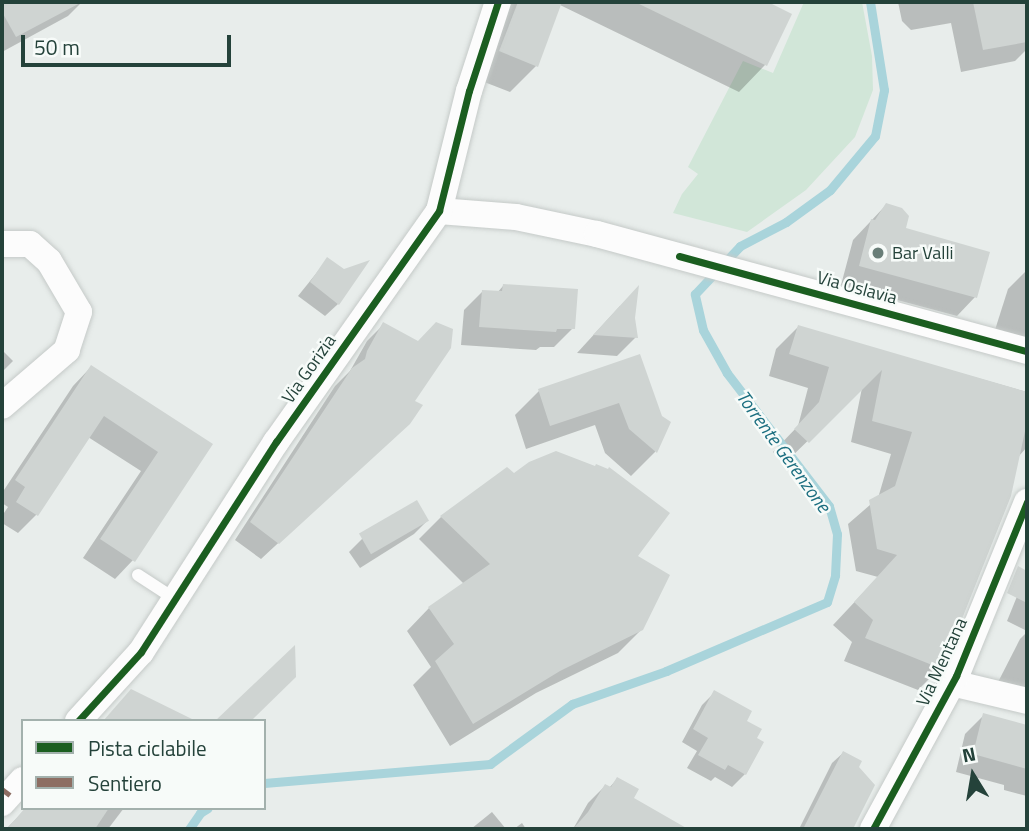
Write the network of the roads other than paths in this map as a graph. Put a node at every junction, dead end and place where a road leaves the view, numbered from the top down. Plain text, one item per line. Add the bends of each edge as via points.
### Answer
1 (498, 2) edge
2 (439, 211) junction
3 (2, 244) edge
4 (1027, 351) edge
5 (2, 406) edge
6 (1027, 502) edge
7 (138, 575) dead end
8 (175, 599) junction
9 (952, 683) junction
10 (1027, 701) edge
11 (80, 719) edge
12 (21, 782) edge
13 (2, 803) edge
14 (873, 829) edge

1 - 2 street, Via Gorizia via 469,91
2 - 4 street, Via Oslavia via 516,217 597,234
2 - 8 street, Via Gorizia via 276,442
3 - 5 street via 30,244 40,252 62,278 79,312 67,350
6 - 9 street, Via Mentana
7 - 8 lane
8 - 11 street, Via Gorizia via 141,652
9 - 10 street
9 - 14 street, Via Mentana
12 - 13 street

